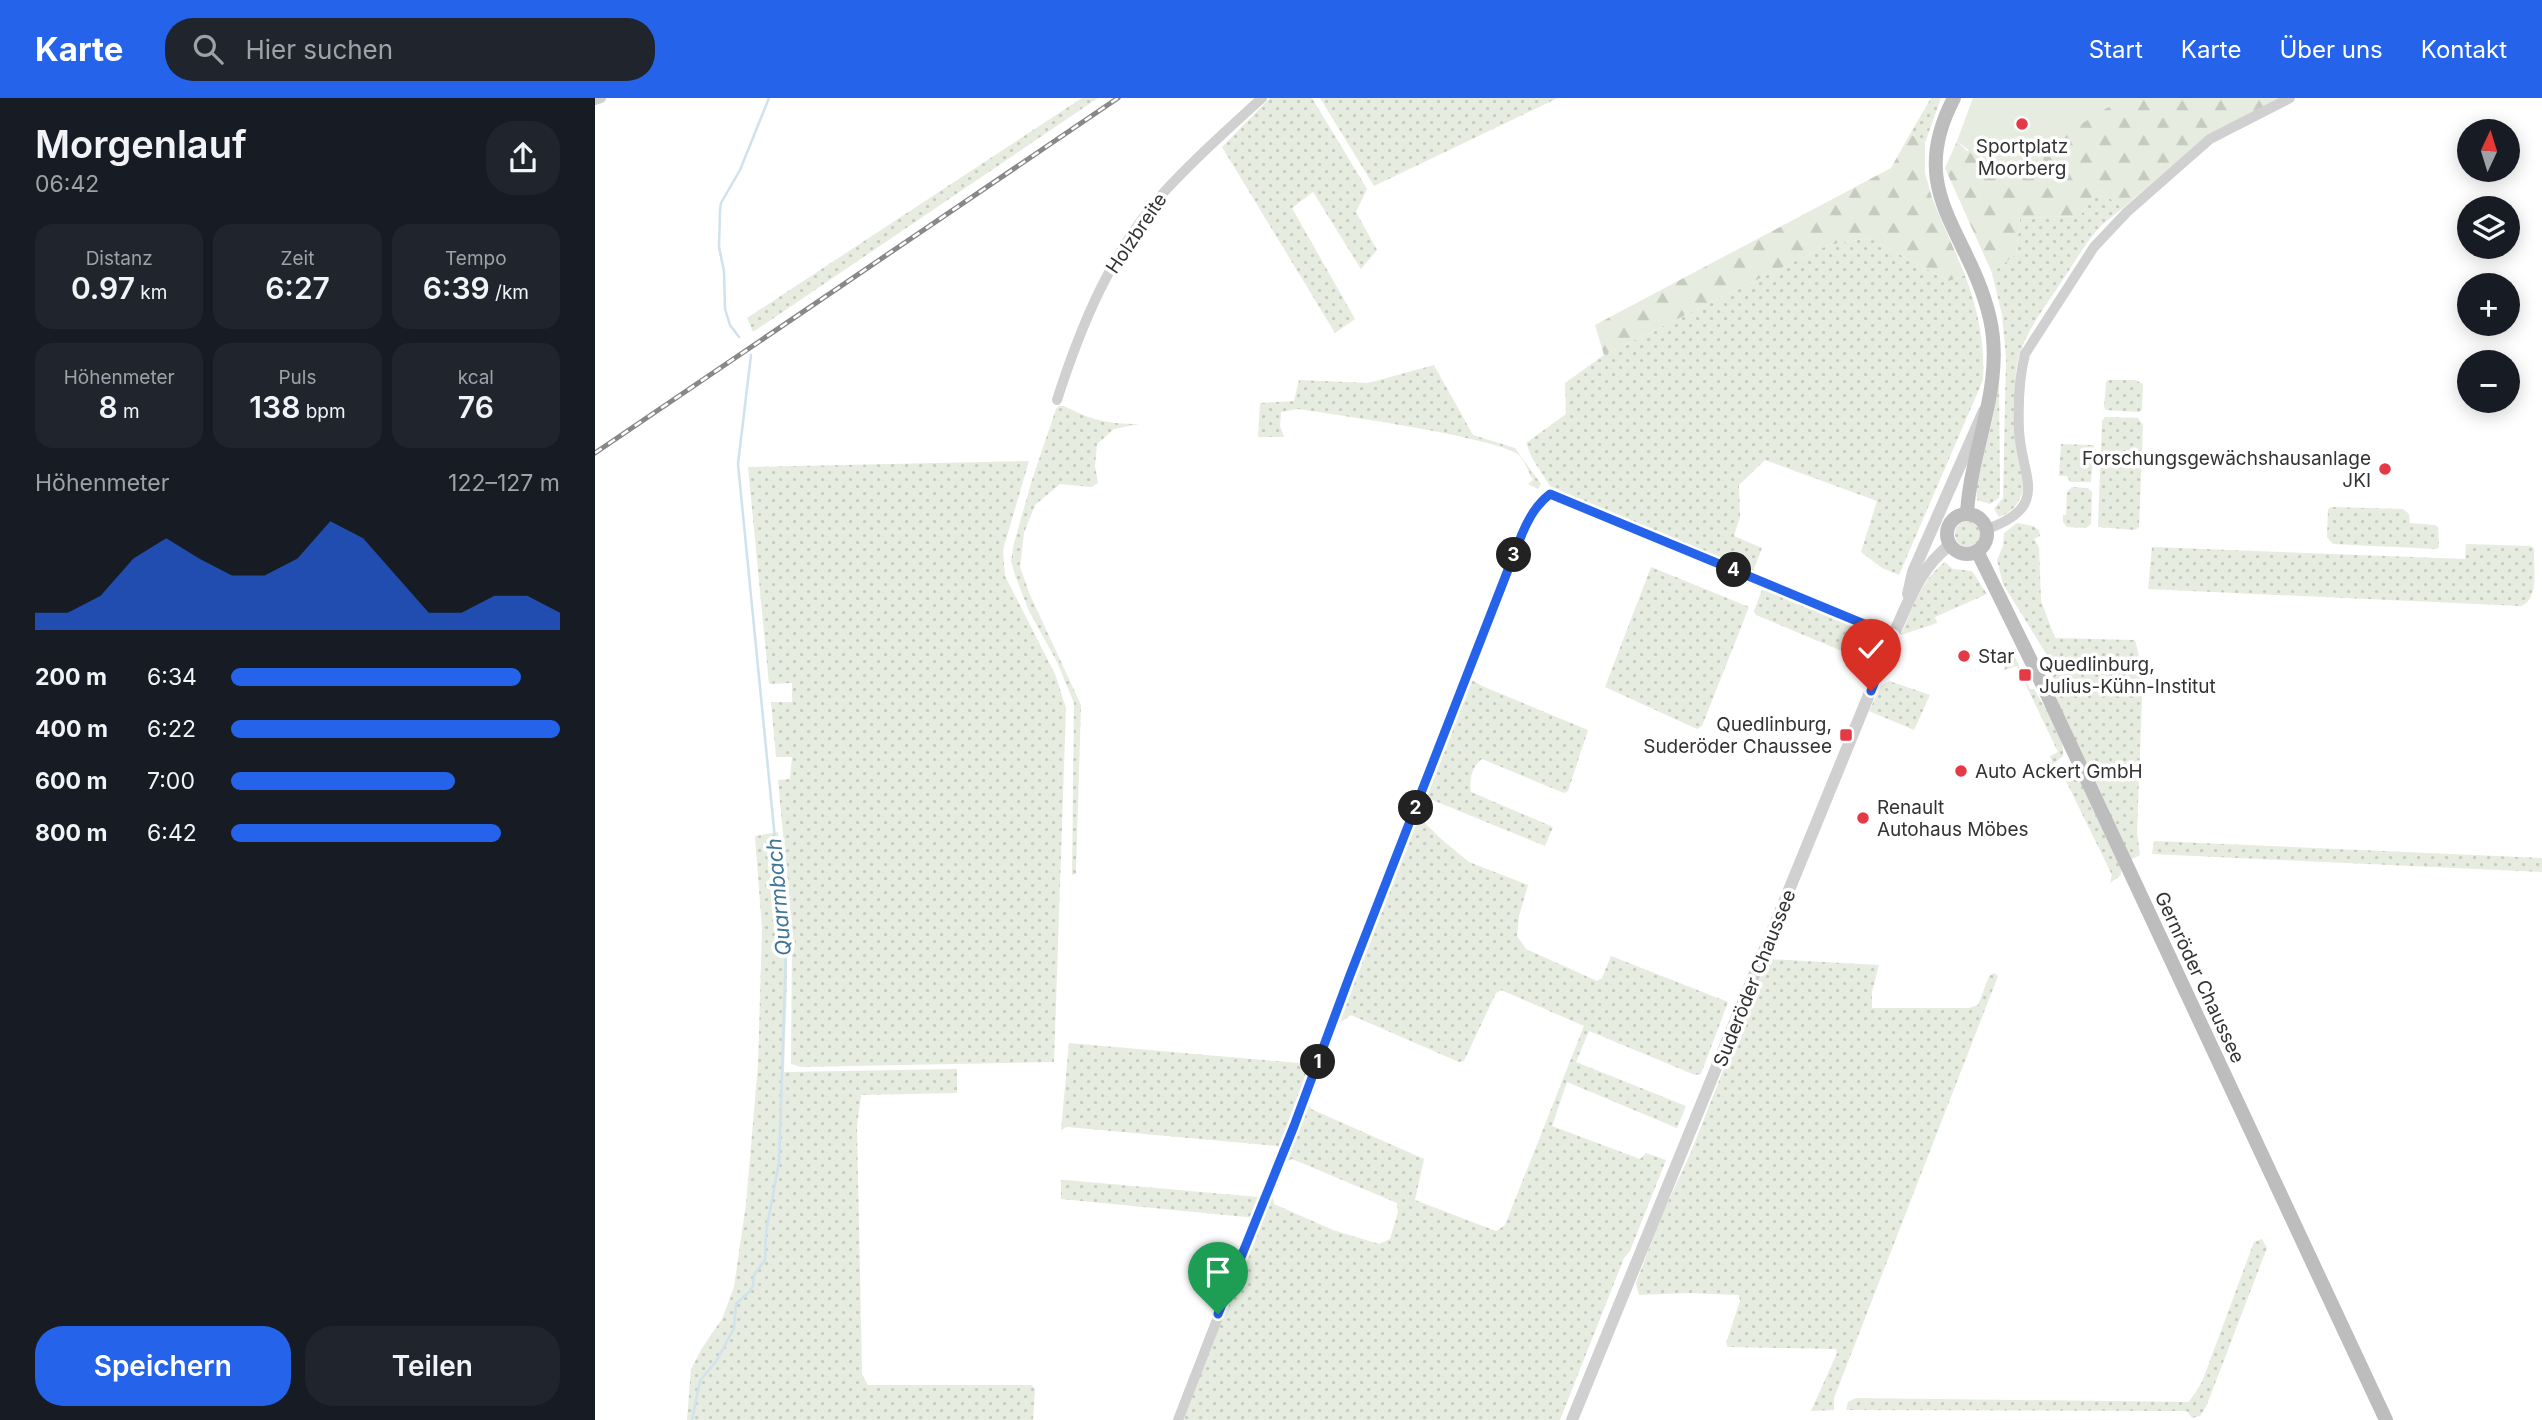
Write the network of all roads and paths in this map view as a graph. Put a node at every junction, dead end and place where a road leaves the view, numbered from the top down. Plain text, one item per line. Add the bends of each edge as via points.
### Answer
1 (601, 98) edge
2 (1262, 98) edge
3 (1955, 98) edge
4 (2290, 98) edge
5 (595, 100) edge
6 (1057, 400) dead end
7 (1990, 402) junction
8 (1967, 513) junction
9 (1987, 529) junction
10 (1951, 545) junction
11 (1977, 551) junction
12 (1908, 603) junction
13 (1893, 636) junction
14 (1178, 1420) edge
15 (1572, 1420) edge
16 (2386, 1420) edge

1 - 5 street
2 - 6 street, Holzbreite via 1163,193 1123,247 1098,291
3 - 7 main road via 1937,144 1935,172 1942,202 1990,319 1994,360
4 - 9 street via 2210,139 2094,247 2025,354 2019,430 2029,488 2014,515
7 - 8 main road via 1971,475
7 - 12 street via 1908,584
8 - 9 main road via 1981,518
8 - 10 main road via 1948,526
9 - 11 main road via 1986,541
10 - 11 main road via 1964,554
10 - 12 street, Suderöder Chaussee via 1927,570
11 - 16 main road, Gernröder Chaussee
12 - 13 street, Suderöder Chaussee
13 - 14 street via 1550,494 1530,515
13 - 15 street, Suderöder Chaussee

